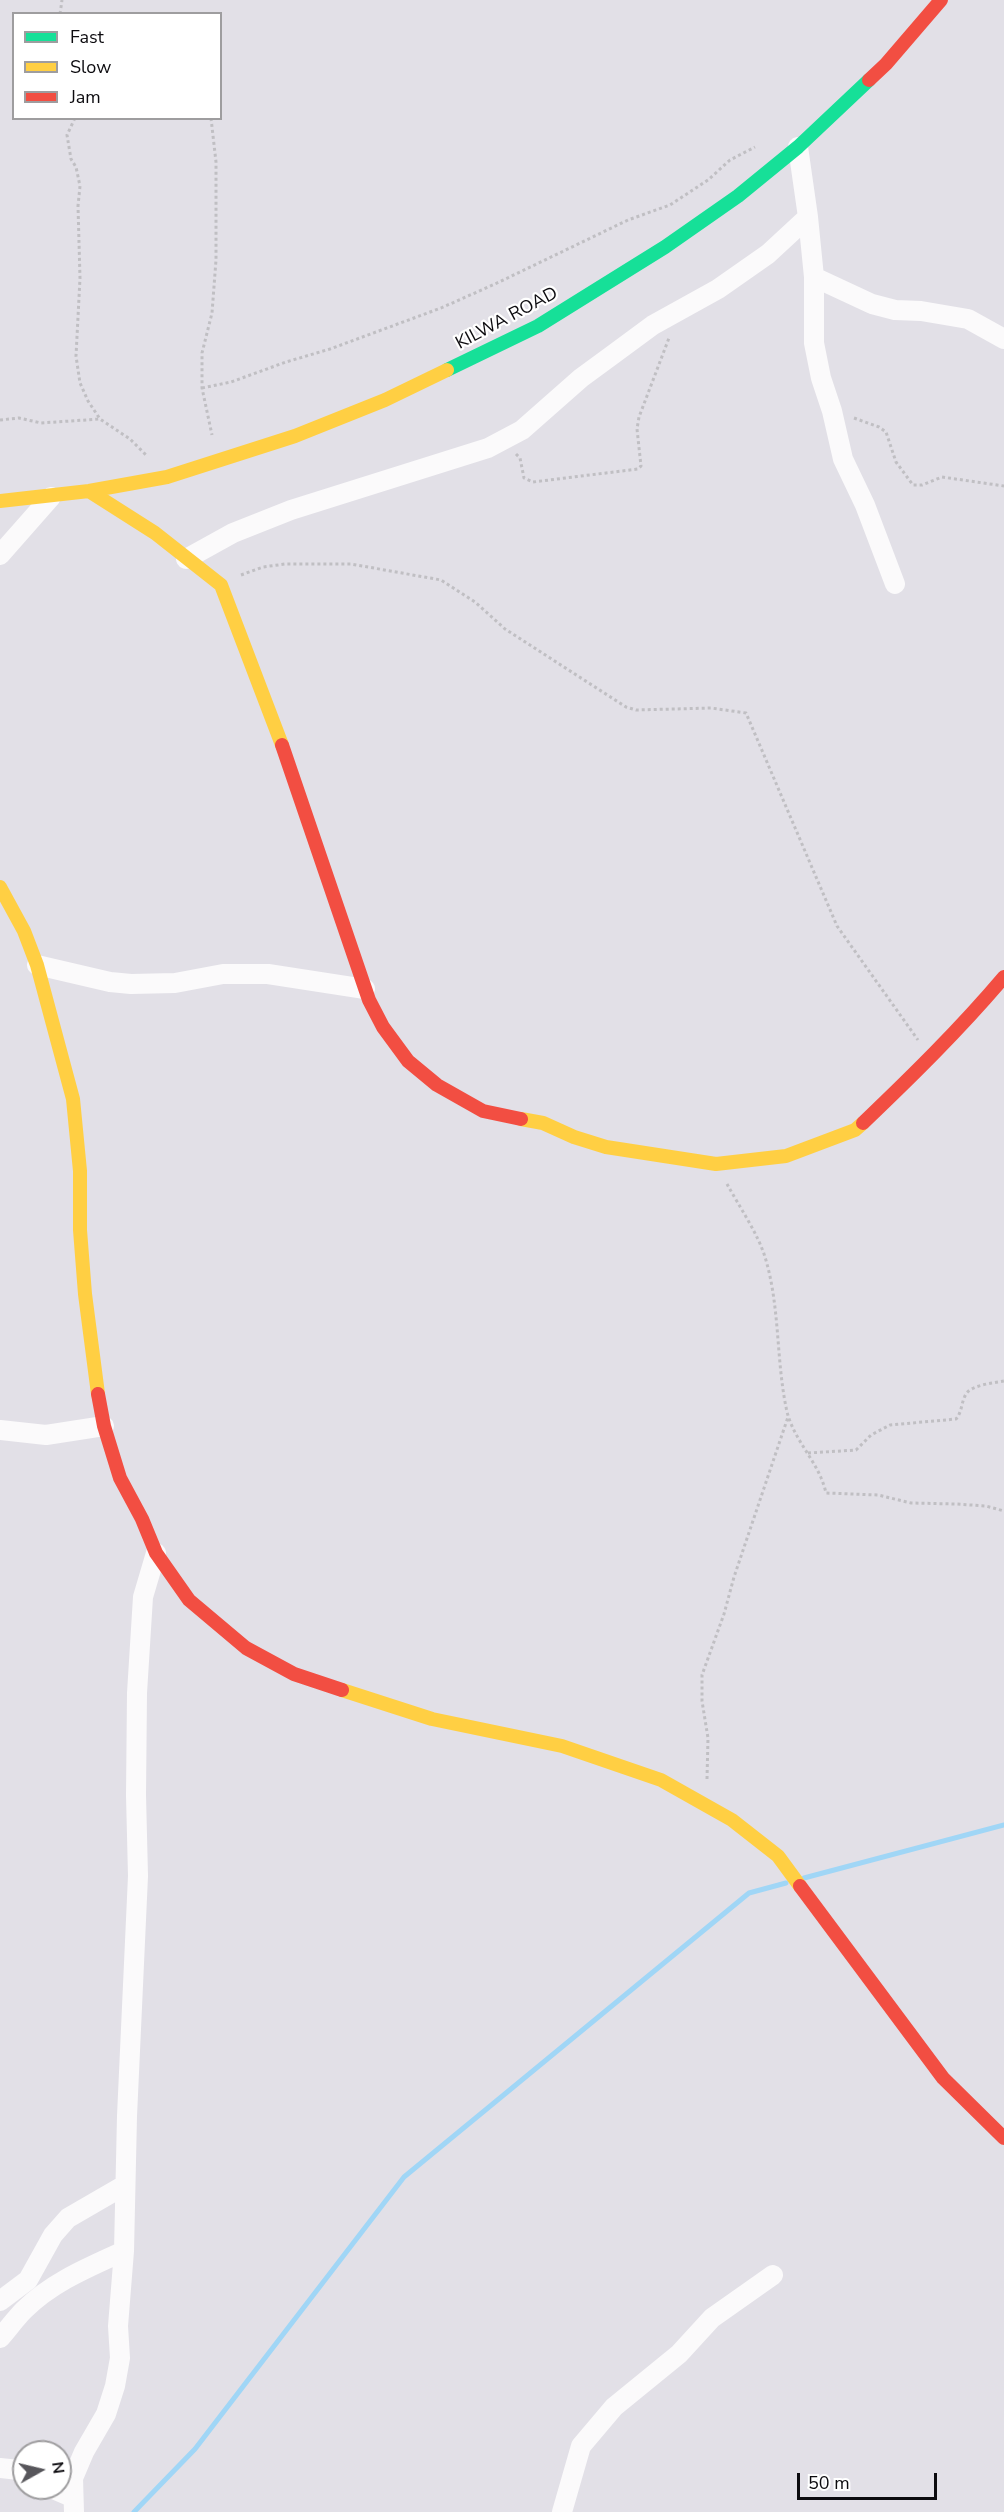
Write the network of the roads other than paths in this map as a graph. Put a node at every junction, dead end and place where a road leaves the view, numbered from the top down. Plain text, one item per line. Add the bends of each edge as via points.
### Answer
1 (941, 0) edge
2 (798, 147) junction
3 (808, 217) junction
4 (813, 277) junction
5 (1004, 339) edge
6 (89, 491) junction
7 (51, 496) junction
8 (0, 501) edge
9 (0, 555) edge
10 (186, 559) junction
11 (895, 584) dead end
12 (0, 887) edge
13 (37, 965) junction
14 (1004, 977) edge
15 (365, 989) junction
16 (104, 1426) junction
17 (0, 1430) edge
18 (156, 1553) junction
19 (1004, 2138) edge
20 (125, 2185) junction
21 (124, 2251) junction
22 (772, 2275) dead end
23 (0, 2301) edge
24 (0, 2338) edge
25 (73, 2505) edge
26 (562, 2512) edge

1 - 2 main road, KILWA ROAD via 886,64
2 - 3 street
2 - 6 main road, KILWA ROAD via 738,196 665,247 538,326 385,400 295,436 168,477
3 - 4 street
3 - 10 street via 768,255 653,324 581,378 522,430 488,448 291,510 233,533
4 - 5 street via 872,304 968,319
4 - 11 street via 814,343 821,378 843,459
6 - 7 main road, KILWA ROAD
6 - 10 main road via 155,533
7 - 8 main road, KILWA ROAD
7 - 9 street
10 - 15 main road via 221,585 230,604 304,805
12 - 13 main road
13 - 15 street via 131,984 175,983 223,974 268,974
13 - 16 main road via 73,1100 85,1294
14 - 15 main road via 931,1058 855,1130 786,1156 716,1164 606,1147 543,1123 483,1111 437,1084 408,1060 383,1027
16 - 17 street via 46,1435
16 - 18 main road via 120,1478
18 - 19 main road via 189,1600 246,1648 294,1674 432,1719 562,1746 660,1780 732,1820 778,1856 943,2078
18 - 20 street via 143,1597 138,1693 138,1876
20 - 21 street
20 - 23 street via 68,2218 53,2235 28,2280
21 - 24 street via 53,2287 24,2310
21 - 25 street via 116,2386 73,2478
22 - 26 street via 712,2318 672,2360 614,2407 581,2446

